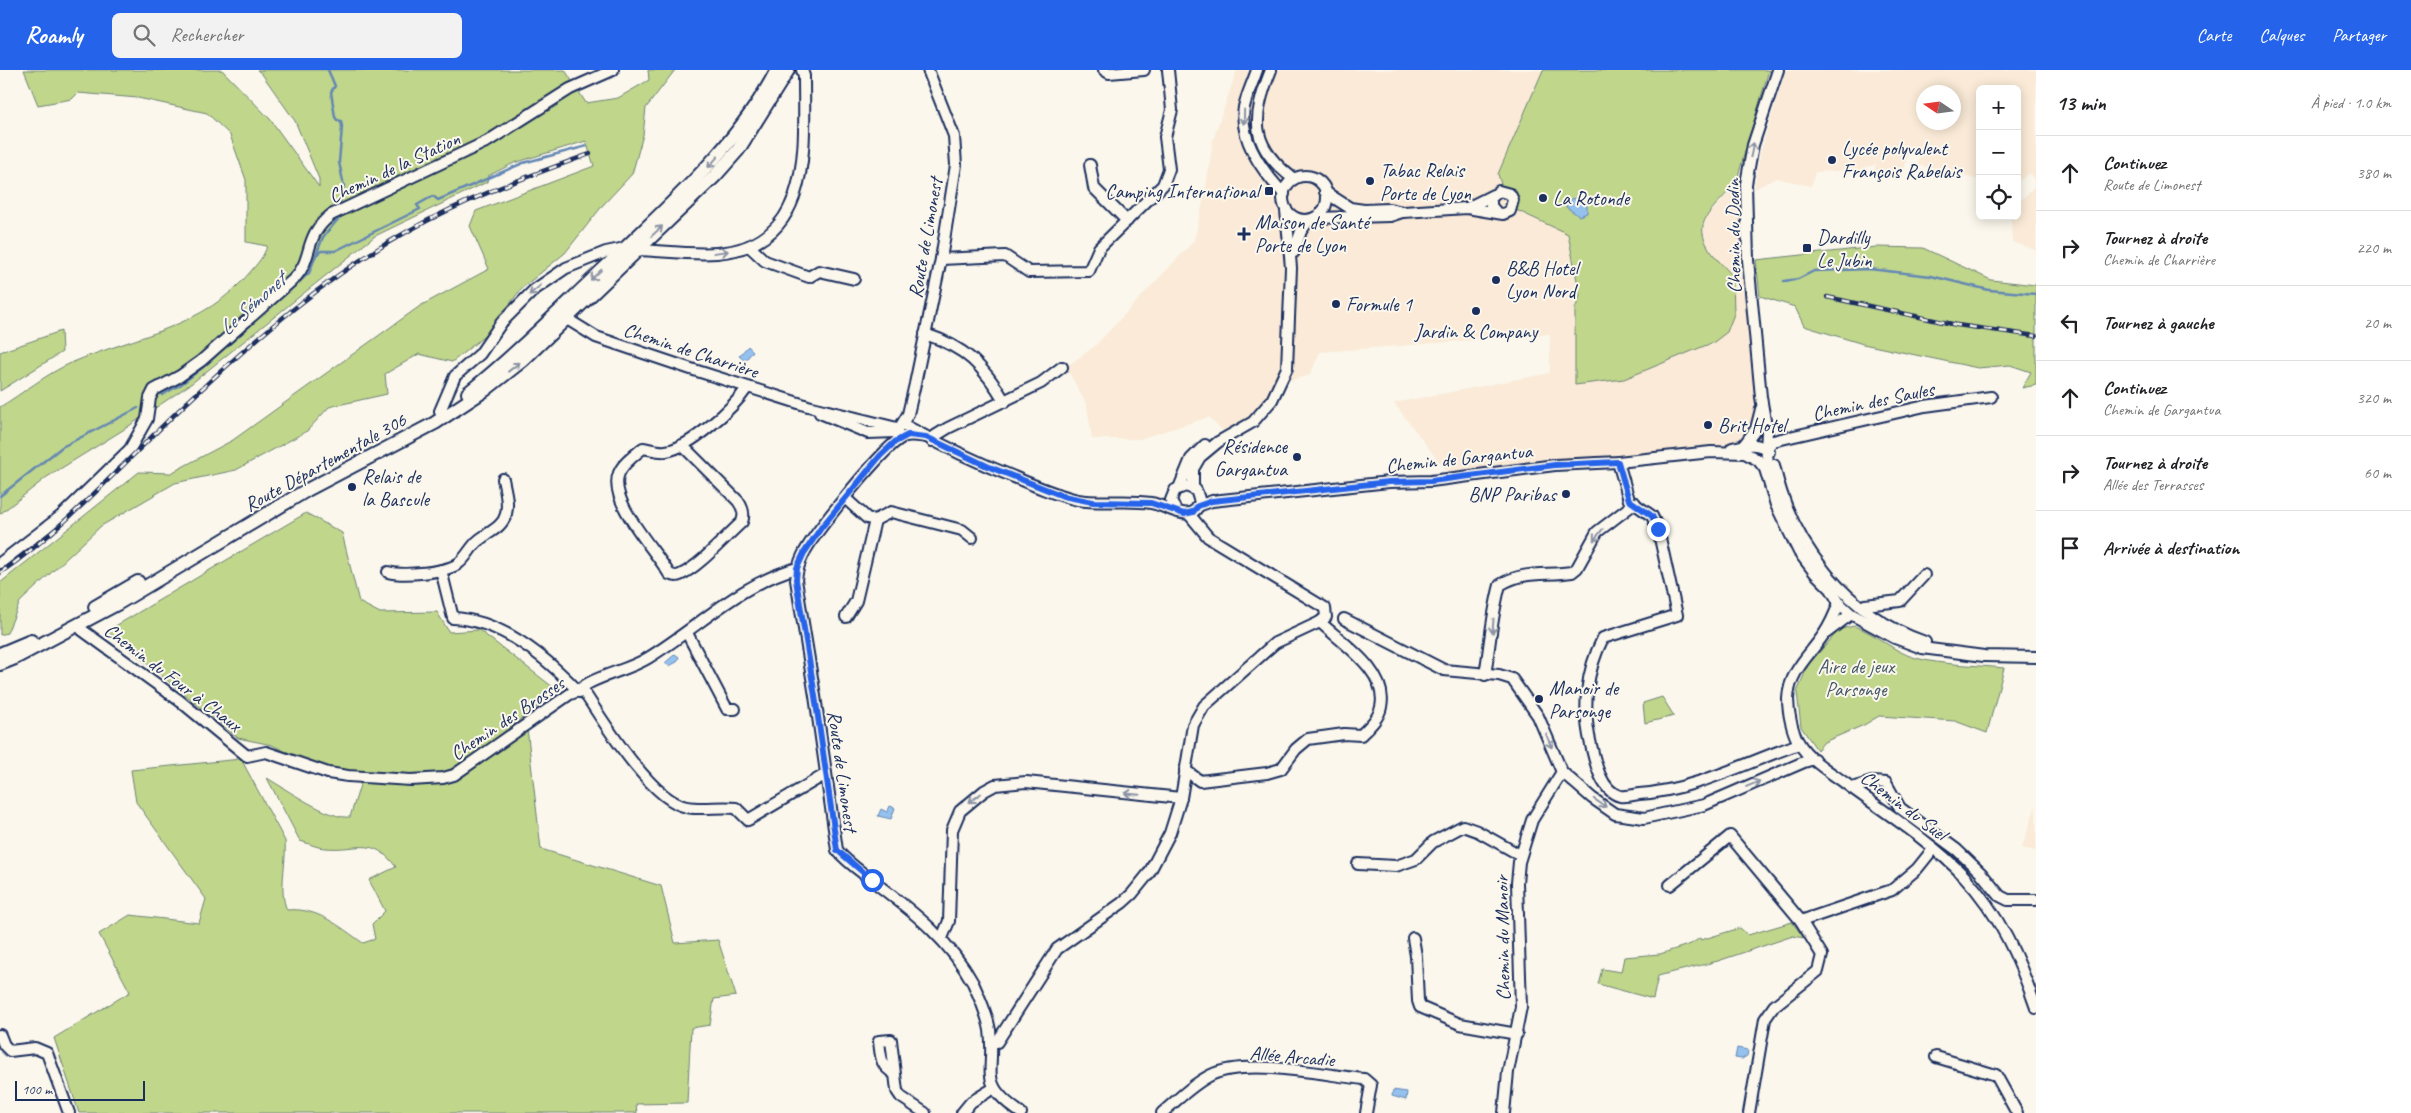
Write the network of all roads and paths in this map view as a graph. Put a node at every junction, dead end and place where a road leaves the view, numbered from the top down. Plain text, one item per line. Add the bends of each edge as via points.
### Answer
1 (612, 70) edge
2 (778, 70) edge
3 (788, 70) edge
4 (802, 70) edge
5 (928, 70) edge
6 (1104, 70) edge
7 (1144, 70) edge
8 (1168, 70) edge
9 (1257, 70) edge
10 (1271, 70) edge
11 (1778, 70) edge
12 (1090, 165) dead end
13 (1294, 179) junction
14 (1325, 192) junction
15 (1284, 194) junction
16 (1493, 194) junction
17 (1467, 208) junction
18 (1286, 210) junction
19 (1403, 212) junction
20 (1496, 212) junction
21 (1312, 219) junction
22 (1127, 221) junction
23 (749, 246) junction
24 (631, 249) junction
25 (941, 259) junction
26 (1291, 268) junction
27 (854, 279) dead end
28 (567, 318) junction
29 (925, 334) junction
30 (1062, 367) dead end
31 (747, 388) junction
32 (1991, 397) dead end
33 (1005, 402) junction
34 (1762, 405) junction
35 (808, 406) junction
36 (440, 411) junction
37 (902, 431) junction
38 (868, 433) junction
39 (1229, 436) junction
40 (929, 439) junction
41 (888, 442) junction
42 (682, 445) junction
43 (1744, 445) junction
44 (1766, 449) junction
45 (1721, 452) junction
46 (880, 456) junction
47 (1752, 456) junction
48 (1618, 462) junction
49 (503, 480) dead end
50 (1176, 490) junction
51 (1195, 490) junction
52 (1774, 497) junction
53 (846, 499) junction
54 (1212, 501) junction
55 (1151, 503) junction
56 (1634, 503) junction
57 (1195, 510) junction
58 (1176, 511) junction
59 (874, 520) junction
60 (972, 538) dead end
61 (0, 563) edge
62 (797, 568) junction
63 (441, 570) junction
64 (388, 572) dead end
65 (1924, 575) dead end
66 (1839, 604) junction
67 (1858, 605) junction
68 (1852, 614) junction
69 (846, 616) dead end
70 (1344, 619) dead end
71 (1320, 622) junction
72 (79, 625) junction
73 (687, 633) junction
74 (1823, 635) junction
75 (0, 654) edge
76 (1971, 655) junction
77 (2036, 657) edge
78 (0, 664) edge
79 (1484, 675) junction
80 (580, 690) junction
81 (735, 709) dead end
82 (1799, 744) junction
83 (247, 756) joint
84 (1814, 759) junction
85 (1185, 770) junction
86 (1562, 772) junction
87 (826, 774) junction
88 (1852, 788) junction
89 (1181, 798) junction
90 (1933, 849) junction
91 (1520, 855) junction
92 (1358, 864) dead end
93 (1670, 885) dead end
94 (2036, 900) edge
95 (1800, 921) junction
96 (942, 938) junction
97 (1413, 938) dead end
98 (2035, 1005) edge
99 (1516, 1034) junction
100 (0, 1035) edge
101 (991, 1042) junction
102 (1936, 1057) dead end
103 (895, 1074) dead end
104 (994, 1088) junction
105 (69, 1113) edge
106 (925, 1113) edge
107 (962, 1113) edge
108 (1021, 1113) edge
109 (1162, 1113) edge
110 (1366, 1113) edge
111 (1504, 1113) edge
112 (1748, 1113) edge
113 (2018, 1113) edge

1 - 61 street, Chemin de la Station via 570,89 481,145 331,215 314,232 303,267 295,278 201,361 154,390 147,419 130,449 61,516
2 -> 24 main road, Route Départementale 306 via 729,144
24 -> 3 main road, Route Départementale 306 via 708,183 738,150
4 - 23 street, Route Départementale 306 via 800,179 796,197 766,236
5 - 25 street, Route de Limonest via 954,136 956,150
6 - 7 street via 1109,73
8 - 22 street via 1172,110 1165,137 1169,169 1163,185
9 -> 15 street via 1244,109 1246,136 1261,166
10 - 13 street via 1260,97 1257,132 1271,159
34 -> 11 street, Chemin du Dodin via 1746,184 1753,145
12 - 22 street via 1094,188
13 - 14 street via 1313,178
13 - 15 street
14 - 19 street via 1350,208
14 - 21 street via 1325,207
15 - 18 street
16 - 17 street
16 - 20 street via 1490,202
16 - 20 street via 1506,192 1513,200 1507,213
17 - 19 street
17 - 20 street
18 - 21 street via 1296,218
18 - 26 street
19 - 21 street via 1390,216
21 - 26 street via 1297,239
22 - 25 street via 1099,248 1089,271 1028,272 1005,256
24 -> 23 street, Route Départementale 306 via 717,253
23 - 27 street via 765,261 809,277 819,271
24 - 28 main road, Route Départementale 306
24 -> 36 main road, Route Départementale 306 via 468,393
24 -> 36 street, Route Départementale 306 via 606,252 566,268 534,290 502,322 480,354 455,376
25 - 29 street, Route de Limonest
26 - 39 street via 1287,368 1272,400 1253,422
28 - 31 street, Chemin de Charrière via 596,337
72 -> 28 main road, Route Départementale 306 via 307,490 435,423 508,372
29 - 33 street via 958,347 975,360 992,379
29 - 37 street, Route de Limonest
30 - 33 street via 1042,383
31 - 35 street, Chemin de Charrière
31 - 42 street via 738,401
32 - 44 street, Chemin des Saules via 1853,421 1773,441
33 - 40 street
34 - 43 street, Chemin du Dodin via 1756,429
34 - 44 street, Chemin du Dodin via 1767,432
35 - 37 street, Chemin de Charrière
35 - 38 street, Chemin de Charrière
36 - 75 main road, Route Départementale 306 via 302,484 86,613
37 - 38 street, Chemin de Charrière
37 - 40 street, Chemin de Charrière
37 - 41 street, Route de Limonest
37 - 46 street, Route de Limonest
38 - 41 street, Chemin de Charrière
39 - 50 street via 1198,449
39 - 51 street via 1209,449 1196,463 1192,474
40 - 55 street, Chemin de Charrière via 1063,496 1093,502
41 - 46 street, Route de Limonest
42 - 42 street via 667,451 643,448 623,467 617,479 626,513 669,574 675,576 702,558 742,522 744,516 738,501
43 - 44 street via 1758,445
43 - 45 street
44 - 47 street, Chemin des Saules
44 - 52 street, Chemin du Dodin
44 - 67 street via 1772,456 1791,520 1805,545
45 - 47 street, Chemin de Gargantua
45 - 48 street, Chemin de Gargantua
46 - 53 street, Route de Limonest
47 - 52 street via 1764,469
48 - 54 street, Chemin de Gargantua via 1555,465 1431,481 1389,482
48 - 56 street via 1629,500
49 - 63 street via 507,497 506,515 500,526 478,541 458,564
50 - 51 street via 1186,486
50 - 55 street, Chemin de Charrière
50 - 58 street via 1172,504
51 - 54 street
51 - 57 street
52 - 66 street via 1799,552 1831,589
53 - 59 street via 867,518
53 - 62 street, Route de Limonest via 821,528
54 - 57 street, Chemin de Gargantua
55 - 58 street, Chemin de Charrière
56 -> 79 street via 1597,532 1572,572 1525,574 1500,585
56 - 82 street via 1652,516 1658,529 1677,615 1603,638 1597,650 1587,687 1588,731 1604,784 1620,796 1653,793 1702,782
57 - 58 street
57 - 71 street via 1208,537 1320,604 1326,611 1326,617
59 - 60 street via 891,512 962,530
59 - 69 street via 856,601
62 - 73 street, Chemin des Brosses via 733,596
62 - 87 street, Route de Limonest via 796,580
63 - 64 street via 398,575
63 - 80 street via 453,618 485,623 507,634
65 - 67 street via 1900,602
66 - 67 street
66 - 68 street
66 - 74 street, Chemin du Suel
67 - 68 street
67 - 76 street via 1906,636
68 - 74 street, Chemin du Suel
68 - 76 street via 1908,644
70 - 79 street via 1444,670
71 - 85 street via 1275,643 1204,706 1193,724
71 - 85 street via 1351,647 1371,670 1380,688 1381,706 1373,723 1361,735 1308,739 1280,769 1267,773 1200,781
72 - 78 main road, Route Départementale 306
72 - 83 street, Chemin du Four à Chaux via 85,633 180,701
73 - 80 street, Chemin des Brosses via 646,659 588,683
73 - 81 street via 728,709
74 - 82 street, Chemin du Suel via 1805,656 1793,678 1788,699 1792,727
76 - 77 street
79 -> 86 street via 1499,674 1512,679 1538,716
80 - 83 street, Chemin des Brosses via 454,775 443,778 411,780 348,776 328,773 266,752
80 - 87 street via 636,766 669,800 685,807 736,808 748,820
82 - 84 street, Chemin du Suel
86 -> 84 street via 1615,814 1644,818 1704,805
84 - 88 street, Chemin du Suel
85 - 89 street
86 - 91 street, Chemin du Manoir via 1532,820
87 - 96 street, Route de Limonest via 837,850
88 - 90 street, Chemin du Suel
88 - 94 street via 1872,782 1886,784 1900,808 1957,850 2000,896 2008,900
89 -> 96 street via 1026,782 995,785 984,791 960,811 952,830 949,921
89 - 101 street via 1170,833 1141,883 1122,904 1057,949 998,1042
90 - 95 street via 1917,869 1892,890
90 - 98 street, Chemin du Suel via 1963,874 1993,912 2014,948
91 - 92 street via 1477,830 1462,826 1433,842 1416,859 1396,866
91 - 99 street, Chemin du Manoir via 1517,883 1522,999
93 - 95 street via 1730,836
95 - 112 street via 1821,951 1820,968 1774,1006 1764,1019
96 - 101 street, Route de Limonest via 960,961 977,992
97 - 99 street via 1420,1007 1469,1026
99 - 111 street, Chemin du Manoir
100 - 105 street via 10,1051 35,1048 47,1053
101 - 104 street, Route de Limonest via 990,1079
102 - 113 street via 1996,1075
103 - 106 street via 901,1097
104 - 107 street via 971,1102
104 - 108 street via 1000,1097
109 - 110 street, Allée Arcadie via 1212,1075 1260,1067 1364,1079 1371,1085

